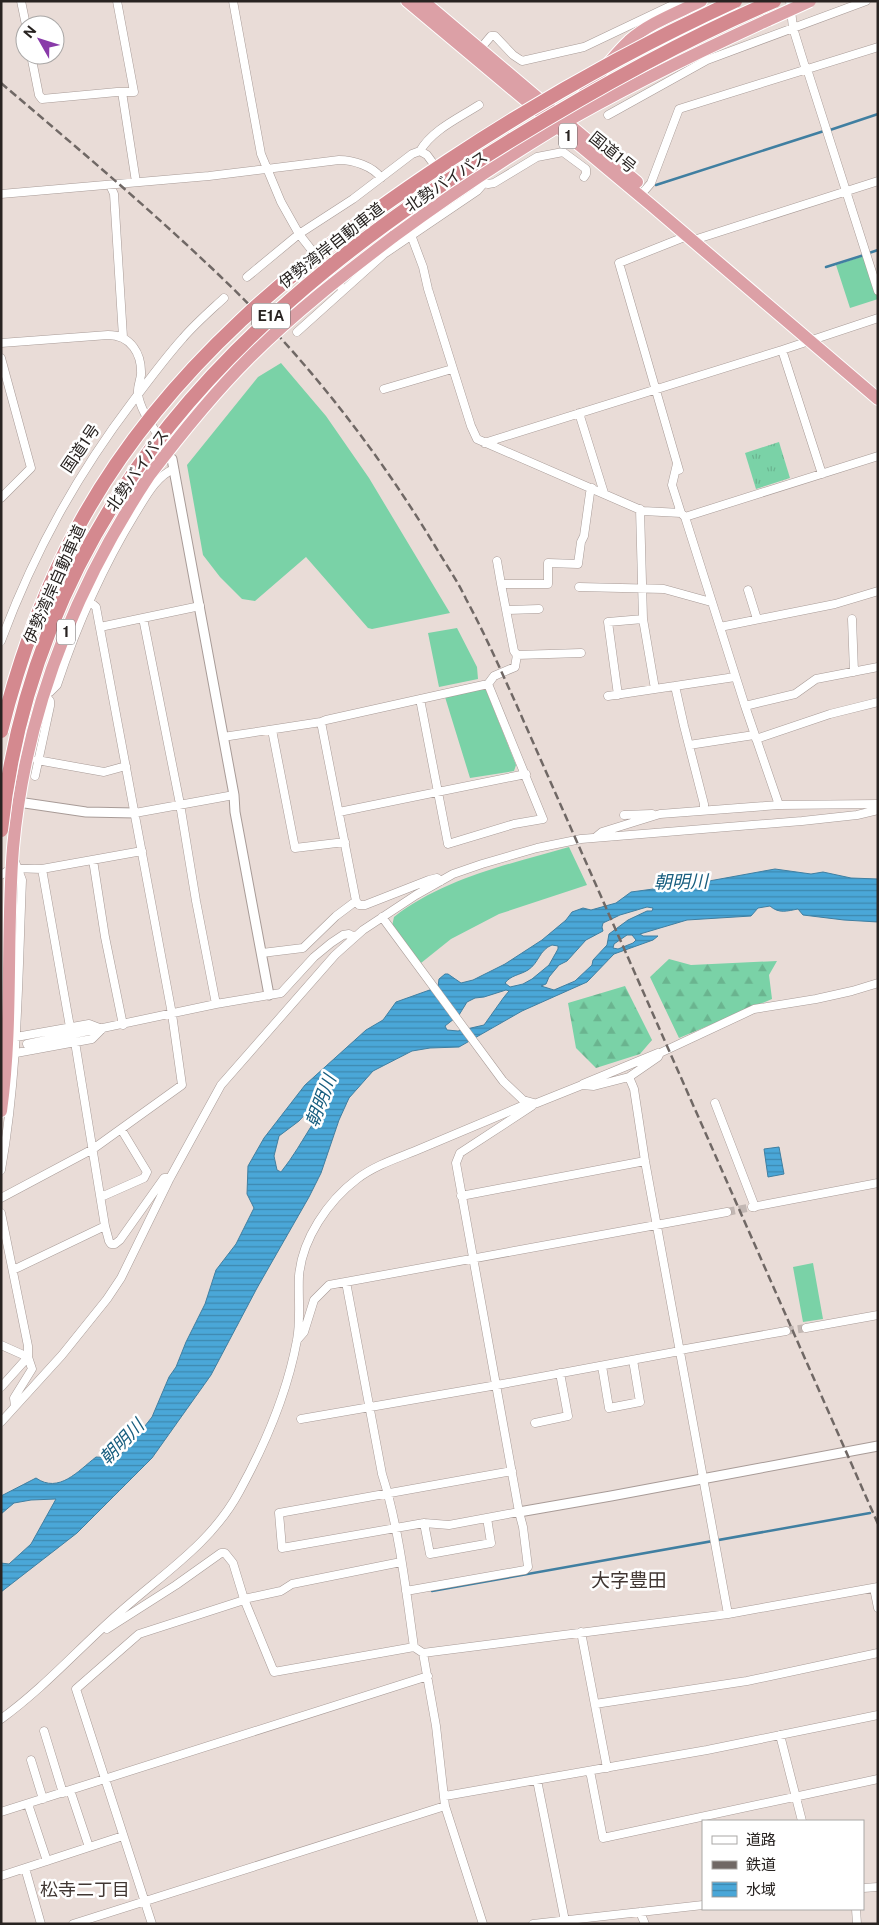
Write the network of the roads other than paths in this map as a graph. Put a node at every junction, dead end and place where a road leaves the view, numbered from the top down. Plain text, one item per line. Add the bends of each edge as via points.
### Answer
1 (21, 1) edge
2 (117, 1) edge
3 (233, 1) edge
4 (407, 1) edge
5 (423, 1) edge
6 (681, 1) edge
7 (701, 1) edge
8 (735, 1) edge
9 (774, 1) edge
10 (790, 1) edge
11 (810, 1) edge
12 (866, 1) edge
13 (24, 15) edge
14 (793, 28) junction
15 (627, 35) junction
16 (878, 47) edge
17 (480, 49) junction
18 (33, 65) edge
19 (807, 69) junction
20 (648, 85) junction
21 (122, 92) junction
22 (479, 105) dead end
23 (594, 108) junction
24 (608, 115) dead end
25 (563, 123) junction
26 (590, 141) junction
27 (420, 151) junction
28 (267, 168) junction
29 (584, 177) dead end
30 (381, 178) junction
31 (483, 179) junction
32 (878, 181) edge
33 (136, 182) junction
34 (110, 185) junction
35 (645, 190) junction
36 (847, 191) junction
37 (454, 193) junction
38 (1, 194) edge
39 (299, 234) junction
40 (411, 235) junction
41 (692, 238) junction
42 (247, 277) dead end
43 (343, 290) junction
44 (878, 291) edge
45 (224, 298) dead end
46 (878, 318) edge
47 (296, 332) dead end
48 (123, 337) junction
49 (811, 341) junction
50 (1, 343) edge
51 (782, 350) junction
52 (1, 358) edge
53 (452, 369) junction
54 (384, 389) dead end
55 (656, 390) junction
56 (138, 395) junction
57 (878, 398) edge
58 (579, 413) junction
59 (484, 443) junction
60 (878, 456) edge
61 (172, 459) joint
62 (174, 469) junction
63 (822, 474) junction
64 (592, 488) junction
65 (604, 493) junction
66 (1, 498) edge
67 (640, 510) junction
68 (683, 515) junction
69 (497, 561) dead end
70 (501, 584) junction
71 (578, 587) dead end
72 (642, 589) junction
73 (748, 590) dead end
74 (878, 591) edge
75 (89, 601) junction
76 (711, 602) junction
77 (200, 606) junction
78 (539, 609) dead end
79 (506, 610) junction
80 (143, 618) junction
81 (642, 619) junction
82 (757, 619) junction
83 (852, 619) dead end
84 (720, 627) junction
85 (100, 628) junction
86 (1, 641) edge
87 (580, 654) dead end
88 (517, 655) junction
89 (878, 667) edge
90 (854, 672) junction
91 (735, 677) junction
92 (488, 684) junction
93 (56, 685) junction
94 (675, 686) junction
95 (656, 689) junction
96 (43, 693) junction
97 (618, 695) junction
98 (608, 696) dead end
99 (420, 699) junction
100 (878, 702) edge
101 (50, 706) junction
102 (745, 706) junction
103 (1, 712) edge
104 (321, 722) junction
105 (272, 730) junction
106 (1, 731) edge
107 (31, 735) junction
108 (224, 737) junction
109 (755, 737) junction
110 (689, 745) junction
111 (38, 760) junction
112 (126, 766) junction
113 (526, 774) junction
114 (35, 776) dead end
115 (438, 792) junction
116 (234, 796) junction
117 (18, 802) junction
118 (180, 804) junction
119 (878, 804) edge
120 (779, 805) junction
121 (704, 810) junction
122 (878, 810) edge
123 (339, 812) junction
124 (135, 813) junction
125 (660, 814) junction
126 (624, 815) dead end
127 (1, 830) edge
128 (594, 838) junction
129 (345, 842) junction
130 (142, 851) junction
131 (93, 860) junction
132 (11, 866) edge
133 (42, 869) junction
134 (441, 881) junction
135 (356, 900) junction
136 (382, 917) junction
137 (354, 937) junction
138 (262, 953) junction
139 (878, 983) edge
140 (270, 995) junction
141 (216, 1004) junction
142 (172, 1014) junction
143 (123, 1025) junction
144 (70, 1027) junction
145 (102, 1029) junction
146 (16, 1037) junction
147 (75, 1042) junction
148 (27, 1044) dead end
149 (16, 1053) junction
150 (660, 1053) junction
151 (629, 1078) junction
152 (582, 1085) junction
153 (716, 1102) dead end
154 (536, 1103) junction
155 (1, 1111) edge
156 (121, 1129) junction
157 (92, 1149) junction
158 (645, 1161) junction
159 (1, 1170) edge
160 (170, 1178) junction
161 (878, 1183) edge
162 (461, 1196) junction
163 (100, 1197) junction
164 (1, 1198) edge
165 (727, 1212) tunnel mouth
166 (1, 1213) edge
167 (657, 1225) junction
168 (105, 1226) junction
169 (473, 1259) junction
170 (13, 1270) junction
171 (346, 1282) junction
172 (878, 1315) edge
173 (806, 1328) tunnel mouth
174 (786, 1331) tunnel mouth
175 (297, 1340) junction
176 (1, 1345) edge
177 (680, 1350) junction
178 (28, 1357) junction
179 (633, 1360) junction
180 (602, 1366) junction
181 (560, 1374) junction
182 (497, 1385) junction
183 (1, 1387) edge
184 (14, 1406) junction
185 (371, 1406) junction
186 (301, 1419) dead end
187 (1, 1422) edge
188 (534, 1423) dead end
189 (878, 1446) edge
190 (512, 1471) junction
191 (703, 1478) junction
192 (388, 1492) junction
193 (518, 1512) junction
194 (487, 1518) junction
195 (424, 1523) junction
196 (395, 1528) junction
197 (401, 1562) junction
198 (876, 1588) edge
199 (406, 1591) junction
200 (244, 1599) junction
201 (878, 1608) edge
202 (728, 1614) junction
203 (581, 1632) junction
204 (96, 1636) junction
205 (414, 1647) junction
206 (423, 1652) junction
207 (878, 1653) edge
208 (428, 1676) junction
209 (595, 1704) junction
210 (878, 1715) edge
211 (1, 1719) edge
212 (44, 1731) dead end
213 (780, 1735) junction
214 (31, 1760) dead end
215 (607, 1768) junction
216 (589, 1771) junction
217 (104, 1778) junction
218 (878, 1779) edge
219 (538, 1780) junction
220 (66, 1792) junction
221 (445, 1796) junction
222 (796, 1798) junction
223 (43, 1799) junction
224 (28, 1804) junction
225 (444, 1806) junction
226 (1, 1812) edge
227 (802, 1820) edge
228 (123, 1836) junction
229 (89, 1847) junction
230 (47, 1861) junction
231 (24, 1868) junction
232 (1, 1876) edge
233 (878, 1887) edge
234 (864, 1888) edge
235 (145, 1901) junction
236 (702, 1905) edge
237 (856, 1910) edge
238 (640, 1912) junction
239 (565, 1921) junction
240 (42, 1924) edge
241 (73, 1924) edge
242 (152, 1924) edge
243 (483, 1924) edge
244 (533, 1924) edge
245 (644, 1924) edge
246 (857, 1924) edge

1 - 13 street
2 - 21 street via 134,92
3 - 28 street via 261,154
4 - 25 highway, 国道1号 / 1
5 - 17 highway, 国道1号 / 1
6 - 15 street, 1
7 - 15 highway, 北勢バイパス / 1 via 649,28
8 - 106 highway, 伊勢湾岸自動車道 / E1A, bridge via 582,79 473,145 340,237 229,332 183,380 141,432 80,523 57,567 21,658
9 - 127 highway, 伊勢湾岸自動車道 / E1A, bridge via 700,35 592,92 484,157 312,280 210,376 149,449 122,488 75,573 47,640 23,712 12,757
10 - 14 street
11 - 20 highway, 北勢バイパス / 1, bridge
12 - 14 street
14 - 19 street
14 - 20 street
15 - 17 street via 522,61 495,36 491,36
15 - 25 highway, 北勢バイパス / 1 via 618,52
16 - 19 street
17 - 25 highway, 国道1号 / 1
18 - 21 street via 42,99
19 - 35 street via 679,109 651,183
19 - 36 street
20 - 23 highway, 北勢バイパス / 1
20 - 24 street
21 - 33 street
22 - 27 street via 433,135
23 - 25 highway, 北勢バイパス / 1
23 - 26 highway via 586,122
25 - 26 highway, 国道1号 / 1
25 - 31 highway, 北勢バイパス / 1
25 - 41 highway, 国道1号 / 1
26 - 35 highway, 国道1号 / 1
27 - 30 street
27 - 37 street via 427,155
28 - 30 street via 346,160 362,164
28 - 33 street
28 - 39 street via 280,202
29 - 31 street via 586,169 563,152 537,156 494,182 488,184
30 - 39 street
31 - 37 highway, 北勢バイパス / 1
31 - 40 street, 1 via 476,191
32 - 36 street
33 - 34 street
34 - 38 street
34 - 48 street via 114,194
35 - 41 highway, 国道1号 / 1
36 - 41 street
36 - 44 street
37 - 96 highway, 北勢バイパス / 1, bridge via 310,301 249,358 198,414 149,476 114,533 88,582
39 - 42 street
39 - 43 street
40 - 43 street, 1
40 - 53 street
41 - 49 highway, 国道1号 / 1
41 - 55 street via 619,263
43 - 47 street, 1
45 - 56 street, 国道1号 via 183,338
46 - 49 street
48 - 50 street via 108,335
48 - 56 street via 139,357
49 - 51 street
49 - 57 highway, 国道1号 / 1
51 - 55 street
51 - 63 street
52 - 66 street via 31,468
53 - 54 street
53 - 59 street via 471,426 477,439
55 - 58 street
55 - 68 street via 678,467 672,485
56 - 61 street
56 - 86 street, 国道1号 via 86,467 56,516 17,598
58 - 59 street
58 - 65 street
59 - 64 street
60 - 63 street
61 - 62 street
62 - 75 street via 161,476 143,502
62 - 77 street
63 - 68 street
64 - 65 street
64 - 70 street via 578,564 548,563 548,584
65 - 67 street
67 - 68 street
67 - 72 street
68 - 76 street
69 - 70 street
70 - 79 street
71 - 72 street
72 - 76 street via 664,589
72 - 81 street
73 - 82 street
74 - 82 street via 834,604
75 - 85 street via 96,607
75 - 93 street
76 - 84 street
77 - 80 street
77 - 108 street
78 - 79 street
79 - 88 street
80 - 85 street
80 - 118 street
81 - 95 street
81 - 97 street via 608,622
82 - 84 street
83 - 90 street
84 - 91 street
85 - 112 street
87 - 88 street
88 - 92 street via 515,667 494,676
89 - 90 street
90 - 102 street via 816,679 795,694
91 - 94 street
91 - 102 street
92 - 99 street
92 - 113 street
93 - 96 street via 50,692
93 - 101 street
94 - 95 street
94 - 110 street
95 - 97 street
96 - 101 street
96 - 107 highway, 北勢バイパス / 1
97 - 98 street
99 - 104 street
99 - 115 street
100 - 109 street
101 - 111 street
102 - 109 street
103 - 107 street
104 - 105 street
104 - 123 street
105 - 108 street
105 - 129 street via 295,848
107 - 117 highway, 北勢バイパス / 1
108 - 116 street
109 - 110 street
109 - 120 street
110 - 121 street
111 - 112 street via 104,772
111 - 114 street
112 - 124 street
113 - 115 street
113 - 115 street via 543,818 448,844
115 - 123 street
116 - 118 street
116 - 138 street
117 - 124 street via 86,812
117 - 132 highway, 北勢バイパス / 1
118 - 124 street
118 - 141 street
119 - 120 street
120 - 121 street
121 - 125 street
122 - 128 street via 802,822
123 - 129 street
124 - 130 street
125 - 126 street
125 - 128 street via 602,832
128 - 134 street via 563,842 509,856 463,870
129 - 135 street
130 - 131 street
130 - 142 street
131 - 133 street
131 - 143 street
132 - 133 street
132 - 146 street via 22,880
132 - 155 highway, 北勢バイパス / 1 via 6,1063
133 - 144 street
134 - 135 street via 437,878 429,880 365,905
134 - 136 street
135 - 138 street via 303,948
136 - 137 street
136 - 154 street via 492,1067 516,1095
137 - 140 street via 343,935 314,957 281,993
137 - 160 street via 334,955 221,1085
138 - 140 street
139 - 150 street via 816,999 754,1009
140 - 141 street
141 - 142 street
142 - 143 street
142 - 156 street via 182,1085
143 - 145 street
144 - 145 street via 89,1024
144 - 146 street
145 - 147 street via 92,1039
145 - 148 street
146 - 149 street
147 - 149 street
147 - 157 street
149 - 159 street
150 - 151 street
150 - 152 street
151 - 152 street via 594,1086
151 - 158 street via 634,1088
152 - 154 street
153 - 161 street via 754,1207
154 - 162 street via 460,1153 456,1163
154 - 175 street via 384,1164 358,1178 341,1194 312,1233 304,1253 299,1275
156 - 157 street
156 - 163 street via 147,1172 144,1178
157 - 163 street
157 - 164 street
158 - 162 street
158 - 167 street
160 - 168 street via 164,1178 115,1244 109,1241
160 - 184 street via 107,1300
162 - 169 street
163 - 168 street
165 - 167 street
166 - 170 street
167 - 169 street
167 - 177 street
168 - 170 street
169 - 171 street
169 - 182 street
170 - 178 street
171 - 175 street via 329,1285 314,1300 304,1332
171 - 185 street
172 - 173 street
174 - 177 street
175 - 204 street via 269,1433 222,1520 203,1542 118,1613
176 - 178 street
177 - 179 street
177 - 191 street
178 - 183 street
178 - 184 street via 32,1369 14,1398
179 - 180 street
179 - 180 street via 640,1402 609,1408
180 - 181 street
181 - 182 street
181 - 188 street via 568,1416
182 - 185 street
182 - 190 street
184 - 187 street
185 - 186 street
185 - 192 street
189 - 191 street
190 - 192 street
190 - 193 street
191 - 193 street
191 - 202 street
192 - 196 street
192 - 196 street via 279,1513 282,1548
193 - 194 street
193 - 199 street via 528,1567 525,1570
194 - 195 street via 449,1525
194 - 195 street via 491,1543 430,1554
195 - 196 street
196 - 197 street
197 - 199 street
197 - 200 street via 292,1584 281,1591
198 - 201 street
198 - 202 street
199 - 205 street
200 - 204 street via 233,1563 225,1553 221,1553 176,1586
200 - 205 street via 274,1672
200 - 217 street via 139,1634 76,1688
202 - 203 street
203 - 206 street
203 - 209 street
204 - 211 street
205 - 206 street
206 - 208 street
207 - 209 street via 747,1681
208 - 217 street
208 - 221 street
209 - 215 street
210 - 213 street
212 - 220 street
213 - 215 street
213 - 222 street
214 - 223 street
215 - 216 street
216 - 219 street
216 - 222 street via 604,1838
217 - 220 street
217 - 228 street
218 - 222 street
219 - 221 street
219 - 239 street
220 - 223 street
220 - 229 street
221 - 225 street
222 - 227 street
223 - 224 street
224 - 226 street
224 - 230 street
225 - 235 street
225 - 243 street
228 - 229 street
228 - 235 street
229 - 230 street
230 - 231 street
231 - 232 street
231 - 240 street
233 - 234 street
235 - 241 street
235 - 242 street
236 - 238 street
237 - 246 street
238 - 239 street
238 - 245 street
239 - 244 street

